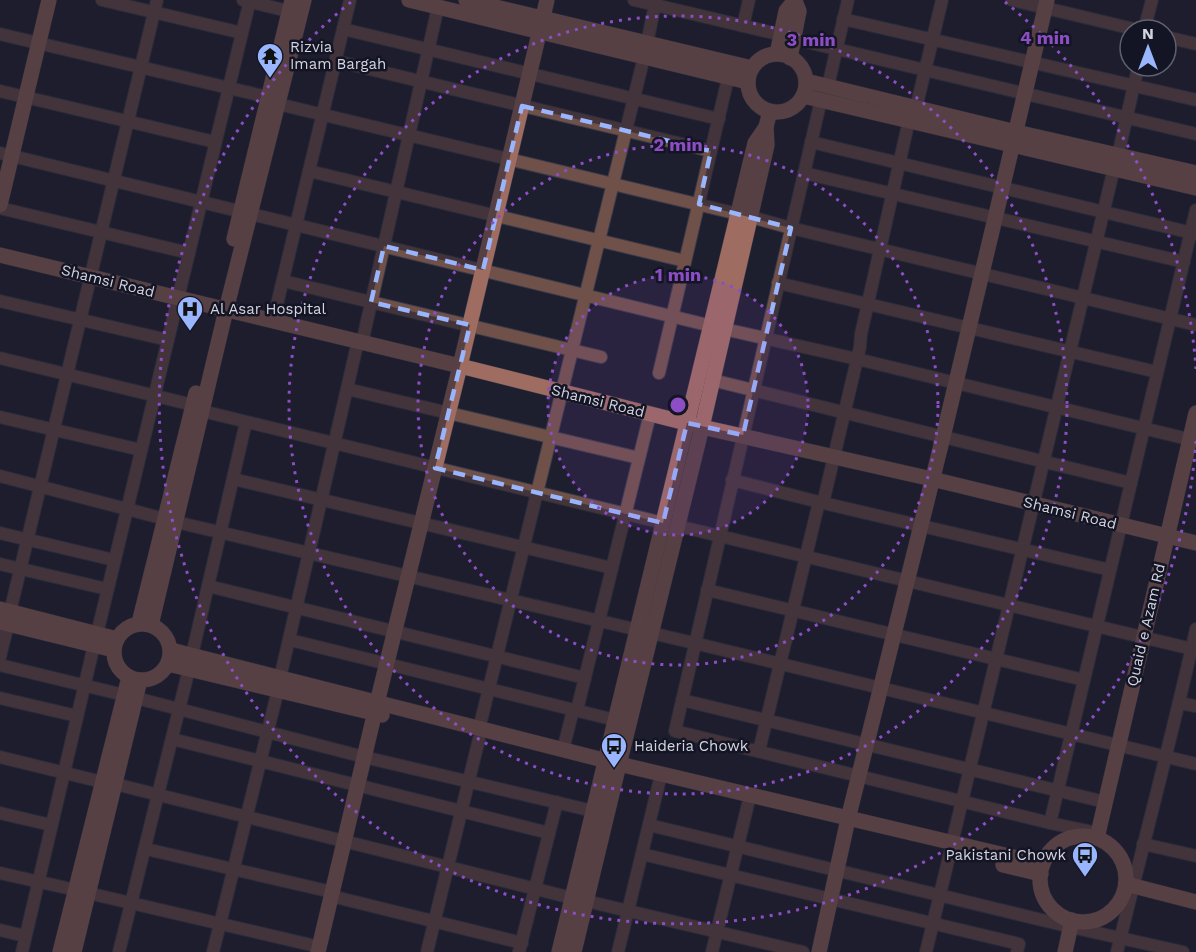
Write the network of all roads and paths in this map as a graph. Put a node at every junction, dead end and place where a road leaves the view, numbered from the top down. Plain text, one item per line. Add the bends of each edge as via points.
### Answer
1 (49, 0) edge
2 (102, 0) edge
3 (350, 0) edge
4 (409, 0) edge
5 (466, 0) edge
6 (547, 0) edge
7 (634, 0) edge
8 (750, 0) edge
9 (795, 0) edge
10 (848, 0) edge
11 (942, 0) edge
12 (1012, 0) edge
13 (1152, 0) edge
14 (247, 1) edge
15 (656, 3) edge
16 (1046, 4) edge
17 (156, 6) edge
18 (296, 6) edge
19 (438, 7) junction
20 (1147, 18) edge
21 (843, 19) junction
22 (1118, 24) edge
23 (541, 25) junction
24 (744, 26) junction
25 (343, 30) junction
26 (242, 33) junction
27 (0, 34) edge
28 (788, 37) junction
29 (932, 39) junction
30 (1178, 40) edge
31 (39, 43) junction
32 (1196, 44) edge
33 (836, 49) junction
34 (429, 50) junction
35 (645, 50) junction
36 (783, 56) junction
37 (336, 61) junction
38 (1032, 62) junction
39 (141, 67) junction
40 (925, 70) junction
41 (529, 74) junction
42 (750, 75) junction
43 (728, 78) junction
44 (1135, 78) edge
45 (422, 82) junction
46 (1134, 86) junction
47 (229, 87) junction
48 (805, 88) junction
49 (0, 91) edge
50 (825, 93) junction
51 (1025, 93) junction
52 (26, 97) junction
53 (633, 99) junction
54 (275, 100) junction
55 (1196, 100) edge
56 (522, 106) junction
57 (770, 111) junction
58 (323, 114) junction
59 (913, 114) junction
60 (1127, 117) junction
61 (719, 119) junction
62 (128, 122) junction
63 (626, 130) junction
64 (1196, 134) edge
65 (409, 135) junction
66 (1015, 138) junction
67 (215, 142) junction
68 (811, 142) junction
69 (711, 151) junction
70 (6, 154) edge
71 (509, 159) junction
72 (1116, 162) junction
73 (899, 163) junction
74 (309, 171) junction
75 (804, 173) junction
76 (1196, 173) edge
77 (114, 180) junction
78 (612, 184) junction
79 (1003, 188) junction
80 (1196, 188) edge
81 (396, 192) junction
82 (892, 194) junction
83 (201, 202) junction
84 (699, 204) junction
85 (0, 206) edge
86 (1196, 210) edge
87 (246, 212) junction
88 (1103, 212) junction
89 (496, 215) junction
90 (744, 215) junction
91 (995, 219) junction
92 (296, 225) junction
93 (791, 228) junction
94 (101, 232) junction
95 (1193, 233) edge
96 (599, 240) junction
97 (1096, 242) junction
98 (384, 246) junction
99 (880, 249) junction
100 (189, 253) junction
101 (0, 255) edge
102 (685, 261) junction
103 (1184, 262) junction
104 (483, 270) junction
105 (982, 274) junction
106 (90, 277) junction
107 (283, 281) junction
108 (778, 283) junction
109 (585, 295) junction
110 (178, 298) junction
111 (1082, 298) junction
112 (0, 302) edge
113 (371, 302) junction
114 (867, 304) junction
115 (221, 309) junction
116 (672, 316) junction
117 (1170, 319) junction
118 (80, 320) junction
119 (273, 321) junction
120 (470, 326) junction
121 (1196, 326) edge
122 (717, 327) junction
123 (969, 328) junction
124 (765, 338) junction
125 (168, 340) junction
126 (360, 342) junction
127 (572, 350) junction
128 (1070, 352) junction
129 (602, 357) dead end
130 (0, 358) edge
131 (857, 359) junction
132 (460, 366) junction
133 (1157, 372) junction
134 (659, 373) dead end
135 (67, 374) junction
136 (712, 380) junction
137 (956, 382) junction
138 (347, 389) junction
139 (753, 390) junction
140 (561, 392) junction
141 (154, 395) junction
142 (198, 408) junction
143 (1056, 408) junction
144 (448, 412) junction
145 (844, 413) junction
146 (1196, 413) edge
147 (650, 414) junction
148 (0, 417) edge
149 (246, 422) junction
150 (687, 423) junction
151 (702, 427) junction
152 (1145, 428) junction
153 (54, 429) junction
154 (743, 435) junction
155 (550, 437) junction
156 (943, 437) junction
157 (1193, 440) edge
158 (335, 444) junction
159 (141, 450) junction
160 (834, 457) junction
161 (639, 458) junction
162 (1043, 462) junction
163 (435, 468) junction
164 (0, 476) edge
165 (233, 479) junction
166 (932, 479) junction
167 (732, 480) junction
168 (1131, 483) junction
169 (40, 486) junction
170 (537, 492) junction
171 (322, 500) junction
172 (821, 503) junction
173 (1033, 504) junction
174 (127, 509) junction
175 (625, 513) junction
176 (170, 521) junction
177 (421, 523) junction
178 (670, 524) junction
179 (1121, 525) junction
180 (921, 526) junction
181 (0, 533) edge
182 (220, 534) junction
183 (719, 536) junction
184 (1166, 536) junction
185 (27, 540) junction
186 (1196, 543) edge
187 (523, 547) junction
188 (1022, 549) junction
189 (310, 554) junction
190 (806, 557) junction
191 (114, 560) junction
192 (0, 564) edge
193 (612, 568) junction
194 (20, 569) junction
195 (1110, 570) junction
196 (408, 577) junction
197 (907, 581) junction
198 (208, 585) junction
199 (108, 589) junction
200 (706, 590) junction
201 (510, 601) junction
202 (1009, 605) junction
203 (297, 608) junction
204 (793, 611) junction
205 (4, 617) edge
206 (598, 621) junction
207 (145, 624) junction
208 (1097, 626) junction
209 (1196, 629) edge
210 (394, 631) junction
211 (644, 632) junction
212 (894, 635) junction
213 (1143, 638) junction
214 (95, 639) junction
215 (290, 640) junction
216 (694, 643) junction
217 (115, 644) junction
218 (1194, 650) edge
219 (496, 656) junction
220 (0, 657) edge
221 (170, 657) junction
222 (996, 659) junction
223 (191, 662) junction
224 (386, 664) junction
225 (780, 664) junction
226 (0, 665) edge
227 (134, 678) junction
228 (585, 678) junction
229 (1084, 680) junction
230 (279, 684) junction
231 (84, 686) junction
232 (488, 688) junction
233 (880, 688) junction
234 (130, 696) junction
235 (0, 698) edge
236 (682, 700) junction
237 (1179, 703) junction
238 (1196, 706) edge
239 (375, 708) junction
240 (179, 709) junction
241 (577, 710) junction
242 (983, 713) junction
243 (77, 716) junction
244 (615, 720) junction
245 (766, 721) junction
246 (267, 732) junction
247 (479, 734) junction
248 (1071, 734) junction
249 (172, 739) junction
250 (866, 745) junction
251 (1118, 745) junction
252 (563, 750) junction
253 (759, 751) junction
254 (0, 757) edge
255 (364, 757) junction
256 (1166, 757) junction
257 (260, 761) junction
258 (1196, 764) edge
259 (611, 766) junction
260 (969, 769) junction
261 (64, 772) junction
262 (859, 776) junction
263 (468, 782) junction
264 (109, 783) junction
265 (659, 783) junction
266 (358, 785) junction
267 (1058, 790) junction
268 (158, 795) junction
269 (962, 801) junction
270 (557, 802) junction
271 (1105, 802) junction
272 (748, 804) junction
273 (461, 811) junction
274 (593, 811) junction
275 (0, 813) edge
276 (246, 817) junction
277 (847, 823) junction
278 (1050, 823) junction
279 (51, 825) junction
280 (649, 825) junction
281 (549, 834) junction
282 (1097, 836) junction
283 (344, 841) junction
284 (1143, 844) junction
285 (738, 846) junction
286 (951, 848) junction
287 (146, 849) junction
288 (642, 854) junction
289 (1196, 856) edge
290 (448, 867) junction
291 (234, 869) junction
292 (1042, 869) junction
293 (837, 870) junction
294 (0, 873) edge
295 (731, 876) junction
296 (38, 882) junction
297 (1130, 885) junction
298 (535, 888) junction
299 (82, 892) junction
300 (332, 894) junction
301 (940, 894) junction
302 (579, 899) junction
303 (831, 900) junction
304 (1196, 902) edge
305 (132, 903) junction
306 (628, 911) junction
307 (434, 921) junction
308 (1072, 923) junction
309 (220, 924) junction
310 (933, 924) junction
311 (0, 930) edge
312 (717, 932) junction
313 (25, 936) junction
314 (1121, 938) junction
315 (520, 947) edge
316 (320, 950) edge
317 (21, 952) edge
318 (60, 952) edge
319 (74, 952) edge
320 (119, 952) edge
321 (213, 952) edge
322 (427, 952) edge
323 (559, 952) edge
324 (574, 952) edge
325 (618, 952) edge
326 (712, 952) edge
327 (803, 952) edge
328 (819, 952) edge
329 (926, 952) edge
330 (1017, 952) edge
331 (1065, 952) edge
332 (1117, 952) edge
333 (1183, 952) edge

1 - 31 street
2 - 17 street
3 - 25 street
4 - 19 street
5 - 23 street
6 - 23 street
7 - 15 street
8 - 24 street
9 - 28 street via 786,11
10 - 21 street
11 - 29 street
12 - 16 street
13 - 20 street
14 - 18 street
14 - 26 street
15 - 24 street
15 - 35 street
16 - 22 street
16 - 38 street
17 - 26 street
17 - 39 street
18 - 54 street
19 - 23 street
19 - 34 street
21 - 29 street
21 - 33 street
23 - 35 street
23 - 41 street
24 - 28 street
25 - 34 street
25 - 37 street
26 - 47 street
27 - 31 street
28 - 33 street
28 - 36 street
29 - 38 street
29 - 40 street
30 - 32 street
31 - 39 street
31 - 52 street
33 - 40 street
33 - 50 street
34 - 41 street
34 - 45 street
35 - 42 street
35 - 43 street
35 - 53 street
36 - 42 street via 763,58
36 - 48 street via 803,70
37 - 45 street
37 - 58 street
38 - 46 street
38 - 51 street
39 - 47 street
39 - 62 street
40 - 51 street
40 - 59 street
41 - 53 street
41 - 56 street
42 - 43 street
42 - 57 street via 749,92 761,107
43 - 61 street
44 - 46 street
45 - 56 street
45 - 65 street
46 - 55 street
46 - 60 street
47 - 54 street
47 - 67 street
48 - 50 street
48 - 57 street via 793,108
49 - 52 street
50 - 59 street
50 - 68 street
51 - 60 street
51 - 66 street
52 - 62 street
52 - 70 street
53 - 61 street
53 - 63 street
54 - 58 street
54 - 87 street
56 - 63 street
56 - 71 street
57 - 90 street via 767,145
58 - 65 street
58 - 74 street
59 - 66 street
59 - 73 street
60 - 64 street
60 - 72 street
61 - 69 street
62 - 67 street
62 - 77 street
63 - 69 street
63 - 78 street
65 - 71 street
65 - 81 street
66 - 72 street
66 - 79 street
67 - 83 street
68 - 73 street
68 - 75 street
69 - 84 street
70 - 77 street
70 - 85 street
71 - 78 street
71 - 89 street
72 - 76 street
72 - 80 street
72 - 88 street
73 - 79 street
73 - 82 street
74 - 81 street
74 - 92 street
75 - 82 street
75 - 93 street
77 - 83 street
77 - 94 street
78 - 84 street
78 - 96 street
79 - 88 street
79 - 91 street
81 - 89 street
81 - 98 street
82 - 91 street
82 - 99 street
83 - 87 street
83 - 100 street
84 - 90 street
84 - 102 street
85 - 94 street
86 - 95 street
87 - 92 street
87 - 115 street
88 - 95 street
88 - 97 street
89 - 96 street
89 - 104 street
90 - 93 street
90 - 122 street
91 - 97 street
91 - 105 street
92 - 98 street
92 - 107 street
93 - 99 street
93 - 108 street
94 - 100 street
94 - 106 street
95 - 103 street
96 - 102 street
96 - 109 street
97 - 103 street
97 - 111 street
98 - 104 street
98 - 113 street
99 - 105 street
99 - 114 street
100 - 110 street
101 - 106 street, Shamsi Road
102 - 116 street
103 - 117 street
104 - 109 street
104 - 120 street
105 - 111 street
105 - 123 street
106 - 110 street, Shamsi Road
106 - 118 street
107 - 113 street
107 - 119 street
108 - 114 street
108 - 124 street
109 - 116 street
109 - 127 street
110 - 115 street, Shamsi Road
110 - 125 street
111 - 117 street
111 - 128 street
112 - 118 street
113 - 120 street
113 - 126 street
114 - 123 street
114 - 131 street
115 - 119 street, Shamsi Road
115 - 142 street
116 - 122 street
116 - 134 street
117 - 121 street
117 - 133 street
118 - 125 street
118 - 135 street
119 - 126 street, Shamsi Road
120 - 127 street
120 - 132 street
122 - 124 street
122 - 136 street
122 - 150 street
123 - 128 street
123 - 137 street
124 - 131 street
124 - 139 street
125 - 141 street
126 - 132 street, Shamsi Road
126 - 138 street
127 - 129 street
127 - 140 street
128 - 133 street
128 - 143 street
130 - 135 street
131 - 137 street
131 - 145 street
132 - 140 street, Shamsi Road
132 - 144 street
133 - 152 street
135 - 141 street
135 - 153 street
136 - 139 street
136 - 151 street
137 - 143 street
137 - 156 street
138 - 144 street
138 - 158 street
139 - 145 street
139 - 154 street
140 - 147 street, Shamsi Road
140 - 155 street
141 - 142 street
141 - 159 street
142 - 149 street
142 - 176 street
143 - 152 street
143 - 162 street
144 - 155 street
144 - 163 street
145 - 156 street
145 - 160 street
146 - 157 street, Quaid e Azam Rd
147 - 150 street, Shamsi Road
147 - 161 street
148 - 153 street
149 - 158 street
149 - 165 street
150 - 151 street, Shamsi Road
150 - 178 street
151 - 154 street, Shamsi Road
151 - 178 street
152 - 157 street
152 - 168 street
153 - 159 street
153 - 169 street
154 - 160 street, Shamsi Road
154 - 167 street
155 - 161 street
155 - 170 street
156 - 162 street
156 - 166 street
157 - 184 street, Quaid e Azam Rd
158 - 163 street
158 - 171 street
159 - 174 street
160 - 166 street, Shamsi Road
160 - 172 street
161 - 175 street
162 - 168 street
162 - 173 street
163 - 170 street
163 - 177 street
164 - 169 street
165 - 171 street
165 - 182 street
166 - 173 street, Shamsi Road
166 - 180 street
167 - 172 street
167 - 183 street
168 - 179 street
169 - 174 street
169 - 185 street
170 - 175 street
170 - 187 street
171 - 177 street
171 - 189 street
172 - 180 street
172 - 190 street
173 - 179 street, Shamsi Road
173 - 188 street
174 - 176 street
174 - 191 street
175 - 178 street
175 - 193 street
176 - 182 street
176 - 207 street
177 - 187 street
177 - 196 street
178 - 183 street
178 - 211 street
179 - 184 street, Shamsi Road
179 - 195 street
180 - 188 street
180 - 197 street
181 - 185 street
182 - 189 street
182 - 198 street
183 - 190 street
183 - 200 street
184 - 186 street, Shamsi Road
184 - 213 street, Quaid e Azam Rd
185 - 191 street
185 - 194 street
187 - 193 street
187 - 201 street
188 - 195 street
188 - 202 street
189 - 196 street
189 - 203 street
190 - 197 street
190 - 204 street
191 - 199 street
192 - 194 street
193 - 206 street
194 - 199 street
194 - 205 street
195 - 208 street
196 - 201 street
196 - 210 street
197 - 202 street
197 - 212 street
198 - 203 street
198 - 223 street
199 - 214 street
200 - 204 street
200 - 216 street
201 - 206 street
201 - 219 street
202 - 208 street
202 - 222 street
203 - 210 street
203 - 215 street
204 - 212 street
204 - 225 street
205 - 214 street
205 - 220 street
206 - 211 street
206 - 228 street
207 - 217 street via 128,627
207 - 221 street via 160,629 166,636
208 - 213 street
208 - 229 street
209 - 218 street
210 - 219 street
210 - 224 street
211 - 216 street
211 - 244 street
211 - 259 street
212 - 222 street
212 - 233 street
213 - 218 street
213 - 251 street, Quaid e Azam Rd
214 - 217 street
214 - 231 street
215 - 224 street
215 - 230 street
216 - 225 street
216 - 236 street
217 - 227 street via 117,666
218 - 237 street
219 - 228 street
219 - 232 street
221 - 223 street
221 - 227 street via 163,672 155,677
222 - 229 street
222 - 242 street
223 - 230 street
223 - 240 street
224 - 232 street
224 - 239 street
225 - 233 street
225 - 245 street
226 - 231 street
227 - 234 street
228 - 241 street
229 - 248 street
230 - 239 street
230 - 246 street
231 - 234 street
231 - 243 street
232 - 241 street
232 - 247 street
233 - 242 street
233 - 250 street
234 - 240 street
234 - 264 street
235 - 243 street
236 - 245 street
236 - 253 street via 675,731
237 - 238 street
237 - 256 street
239 - 247 street
239 - 255 street
240 - 246 street
240 - 249 street
241 - 244 street
241 - 252 street via 572,714
242 - 248 street
242 - 260 street
243 - 261 street
244 - 259 street
245 - 250 street
245 - 253 street
246 - 255 street
246 - 257 street
247 - 252 street
247 - 259 street
247 - 263 street
248 - 251 street
248 - 267 street
249 - 257 street
249 - 268 street
250 - 260 street
250 - 262 street
251 - 256 street
251 - 271 street, Quaid e Azam Rd
252 - 259 street
253 - 262 street
254 - 261 street
255 - 263 street
255 - 266 street
256 - 258 street
256 - 284 street
257 - 266 street
257 - 276 street
259 - 265 street
259 - 274 street
259 - 277 street
259 - 302 street
260 - 267 street
260 - 269 street
261 - 264 street
261 - 279 street
262 - 269 street
262 - 277 street
263 - 270 street
263 - 273 street
264 - 268 street
264 - 299 street
265 - 272 street
265 - 280 street
266 - 273 street
266 - 283 street
267 - 271 street
267 - 278 street
268 - 276 street
268 - 287 street
269 - 278 street
269 - 286 street
270 - 274 street
270 - 281 street
271 - 282 street, Quaid e Azam Rd
272 - 277 street
272 - 285 street
273 - 281 street
273 - 290 street
274 - 302 street
275 - 279 street
276 - 283 street
276 - 291 street
277 - 286 street
277 - 293 street
278 - 282 street
279 - 296 street
280 - 285 street
280 - 288 street
281 - 298 street
282 - 292 street via 1069,838 1057,845 1047,855
282 - 297 street via 1119,856
283 - 290 street
283 - 300 street
284 - 289 street
284 - 297 street
285 - 293 street
285 - 295 street
286 - 292 street
286 - 301 street
287 - 291 street
287 - 305 street
288 - 295 street
288 - 306 street
290 - 298 street
290 - 307 street
291 - 300 street
291 - 309 street
292 - 308 street via 1043,895 1051,907
293 - 301 street
293 - 303 street
294 - 296 street
295 - 303 street
295 - 312 street
296 - 299 street
296 - 313 street
297 - 304 street
297 - 308 street via 1114,909 1102,917
297 - 314 street
298 - 302 street
298 - 315 street
299 - 305 street
299 - 318 street
299 - 319 street
300 - 307 street
300 - 316 street
301 - 308 street
301 - 310 street
302 - 306 street
302 - 323 street
302 - 324 street
303 - 310 street
303 - 328 street
305 - 309 street
305 - 320 street
306 - 312 street
306 - 325 street
307 - 315 street
307 - 322 street
308 - 314 street
308 - 331 street
309 - 316 street
309 - 321 street
310 - 329 street
310 - 330 street via 1019,944
311 - 313 street
312 - 326 street
312 - 327 street
313 - 317 street
314 - 332 street
314 - 333 street

